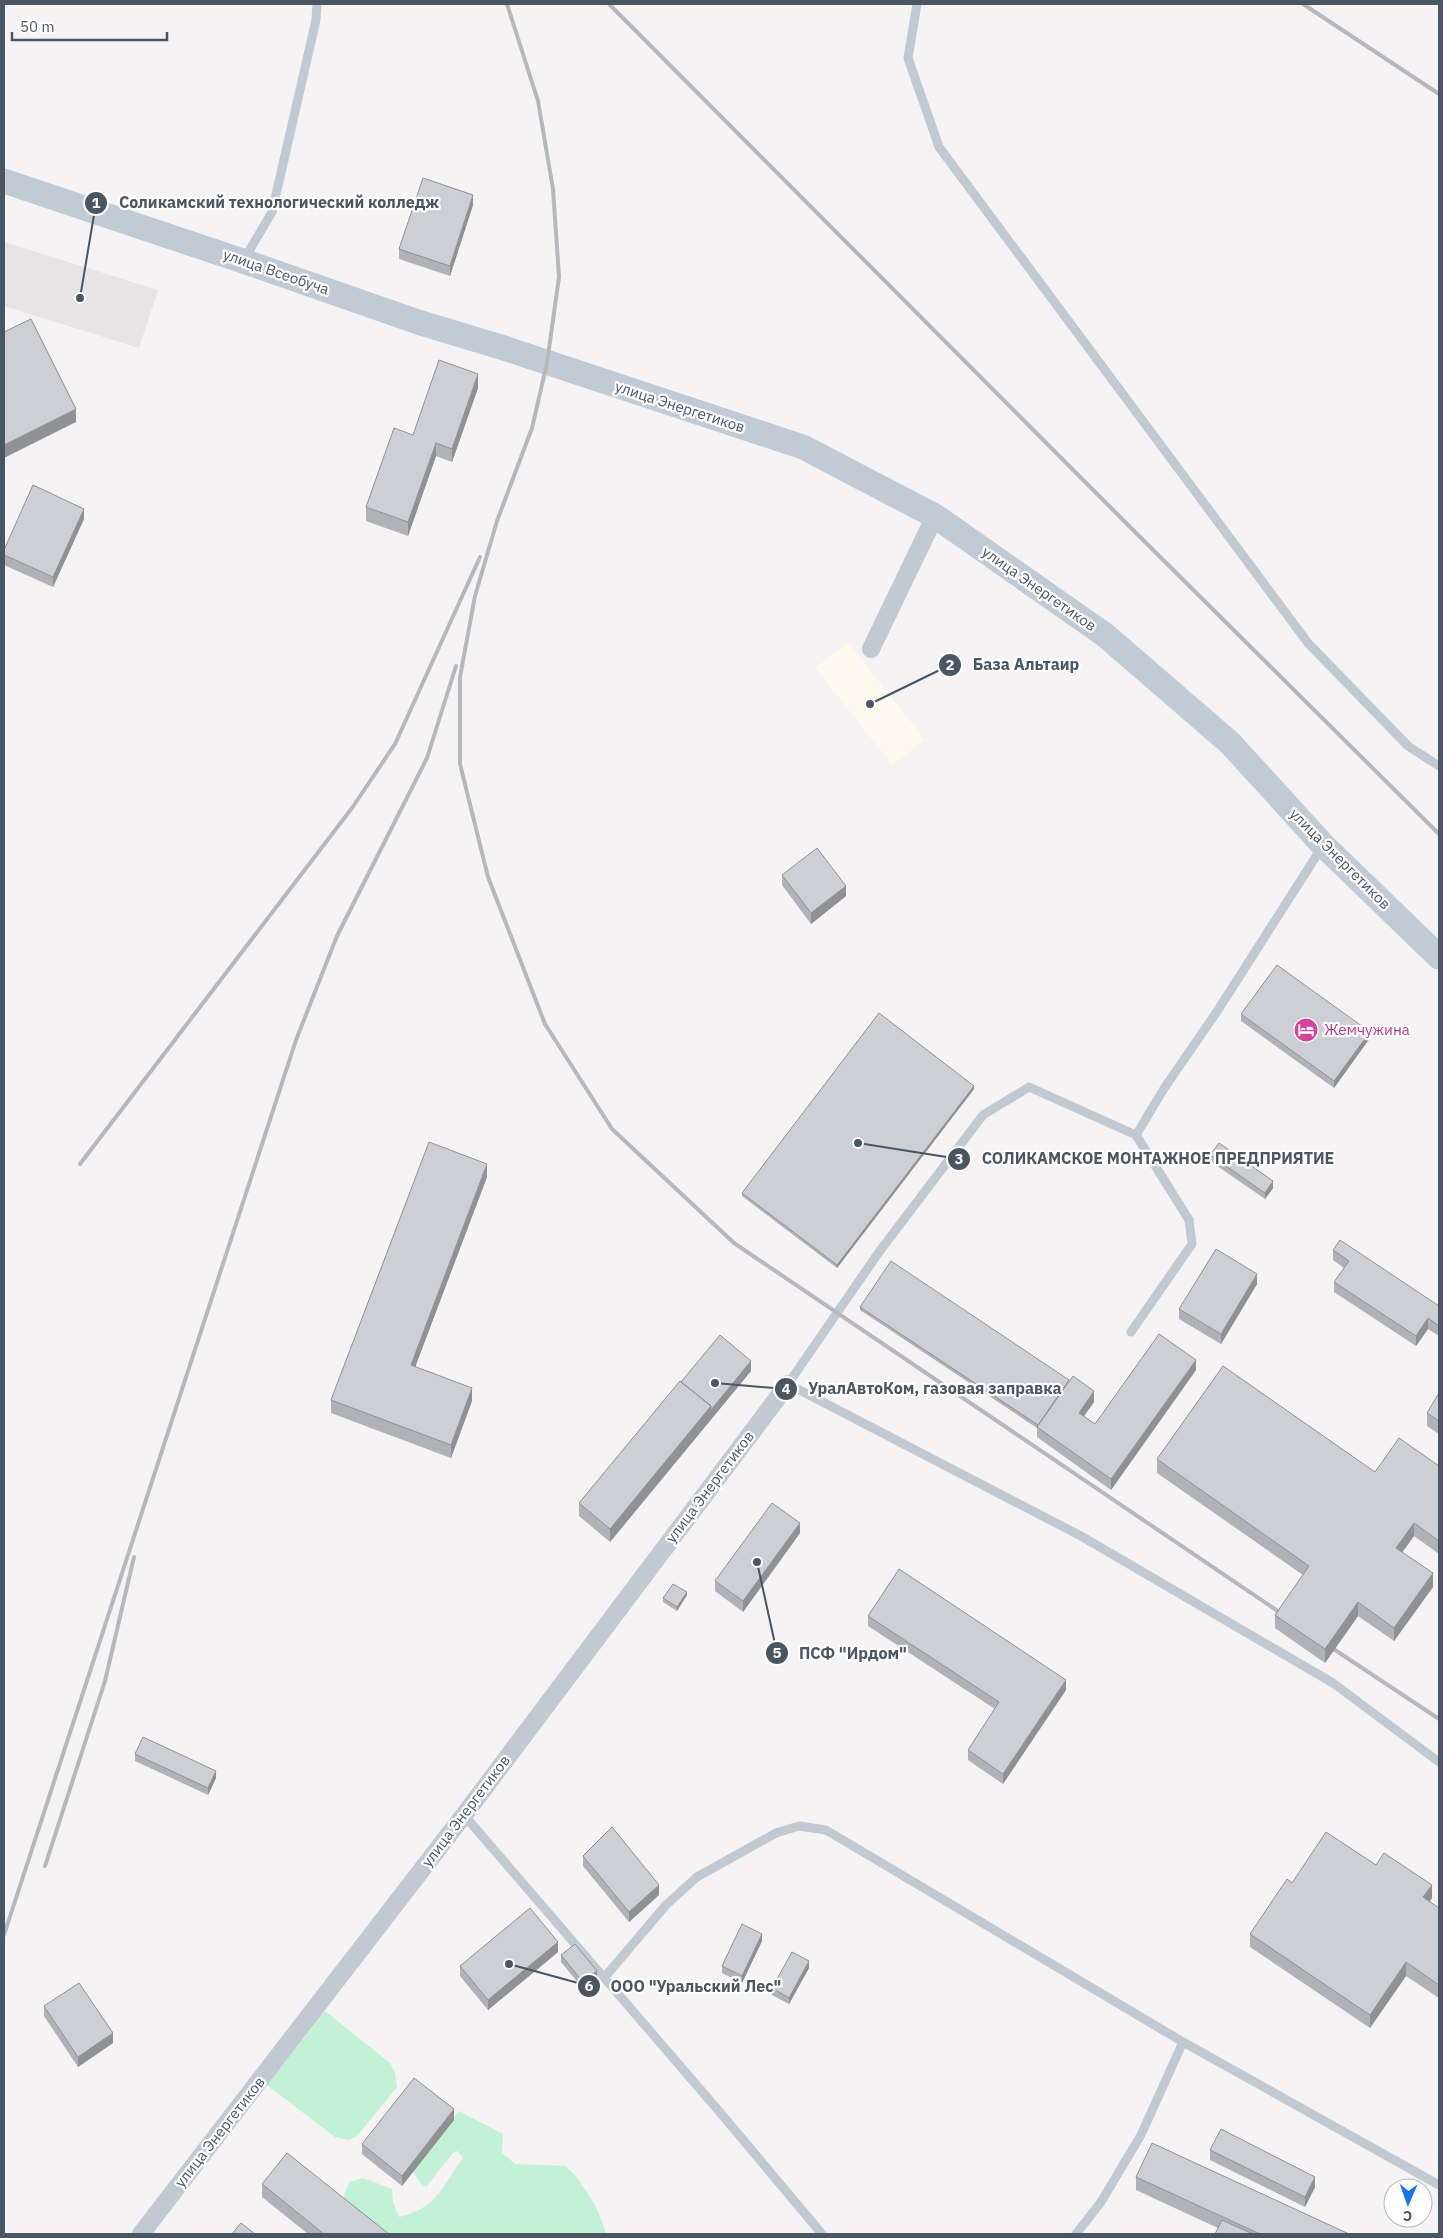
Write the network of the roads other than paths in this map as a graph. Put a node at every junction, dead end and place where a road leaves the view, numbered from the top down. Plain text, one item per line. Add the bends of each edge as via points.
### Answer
1 (317, 4) edge
2 (917, 4) edge
3 (4, 182) edge
4 (243, 261) junction
5 (547, 363) joint
6 (935, 516) junction
7 (871, 649) dead end
8 (1439, 766) edge
9 (1323, 845) junction
10 (1439, 957) edge
11 (1136, 1135) junction
12 (1131, 1332) dead end
13 (788, 1384) junction
14 (1439, 1762) edge
15 (464, 1815) junction
16 (604, 1978) junction
17 (1183, 2042) junction
18 (1439, 2185) edge
19 (140, 2234) edge
20 (822, 2234) edge
21 (1076, 2234) edge

1 - 4 lane via 272,212
2 - 8 lane via 908,58 939,148 1308,643 1408,746
3 - 4 street, улица Всеобуча
4 - 5 street, улица Всеобуча
5 - 6 street, улица Энергетиков via 803,448
6 - 7 street
6 - 9 street, улица Энергетиков via 1105,635 1230,743
9 - 10 street, улица Энергетиков
9 - 11 lane
11 - 12 lane via 1189,1220 1192,1244
11 - 13 lane via 1029,1087 983,1115 879,1252
13 - 14 lane via 1081,1536 1333,1684
13 - 15 street, улица Энергетиков
15 - 16 lane
15 - 19 street, улица Энергетиков
16 - 17 lane via 666,1905 697,1877 776,1832 798,1826 826,1830
16 - 20 lane
17 - 18 lane
17 - 21 lane via 1141,2135 1101,2202

